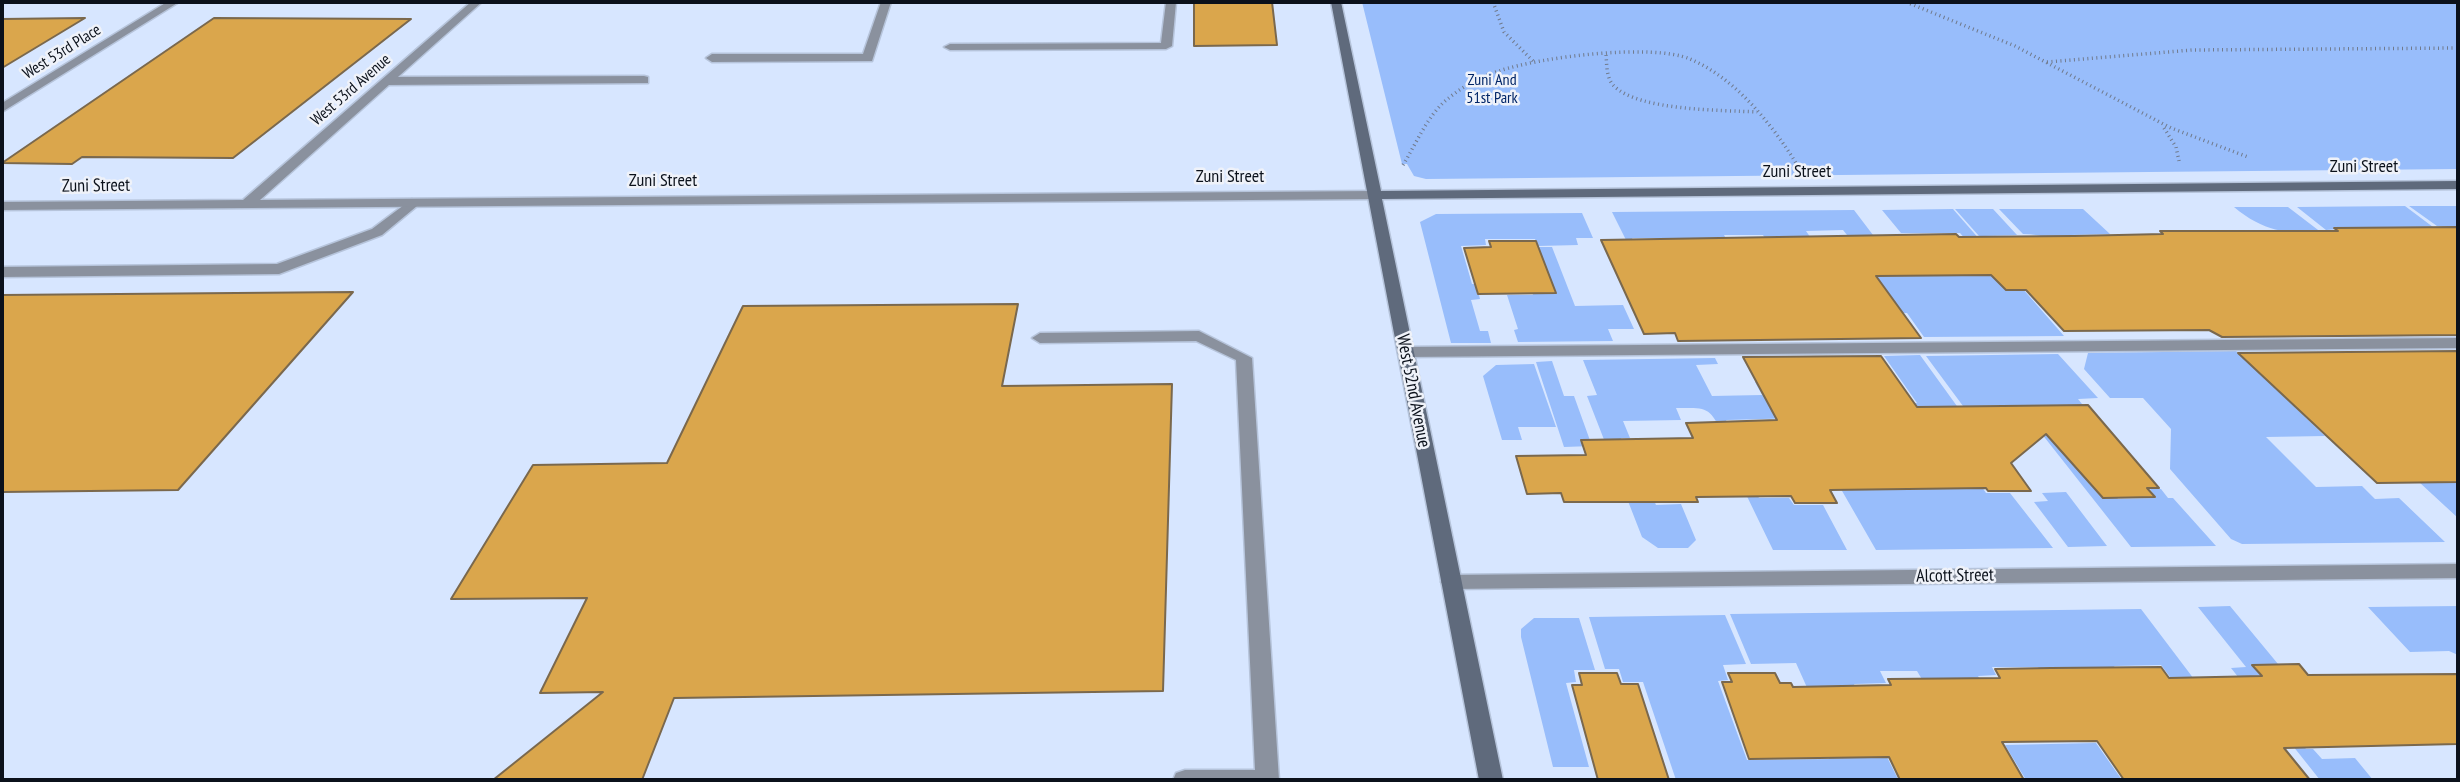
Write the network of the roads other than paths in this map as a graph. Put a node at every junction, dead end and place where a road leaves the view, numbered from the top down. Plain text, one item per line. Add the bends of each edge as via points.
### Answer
1 (174, 2) edge
2 (477, 2) edge
3 (886, 2) edge
4 (1171, 2) edge
5 (1336, 2) edge
6 (950, 47) dead end
7 (712, 58) dead end
8 (643, 80) dead end
9 (387, 81) junction
10 (2, 108) edge
11 (2458, 185) edge
12 (1374, 195) junction
13 (412, 202) junction
14 (247, 204) junction
15 (2, 206) edge
16 (2, 272) edge
17 (1040, 338) dead end
18 (2458, 343) edge
19 (1406, 352) junction
20 (2458, 571) edge
21 (1451, 582) junction
22 (1267, 779) edge
23 (1185, 780) edge
24 (1491, 780) edge

1 - 10 street, West 53rd Place
2 - 9 street, West 53rd Avenue
3 - 7 street via 868,58
4 - 6 street via 1166,46
5 - 12 street, West 52nd Avenue
8 - 9 street
9 - 14 street, West 53rd Avenue
11 - 12 street, Zuni Street
12 - 13 street, Zuni Street
12 - 19 street, West 52nd Avenue
13 - 14 street, Zuni Street
13 - 16 street via 377,232 279,269
14 - 15 street, Zuni Street
17 - 22 street via 1199,336 1244,358
18 - 19 street
19 - 21 street, West 52nd Avenue
20 - 21 street, Alcott Street
21 - 24 street, West 52nd Avenue
22 - 23 street

